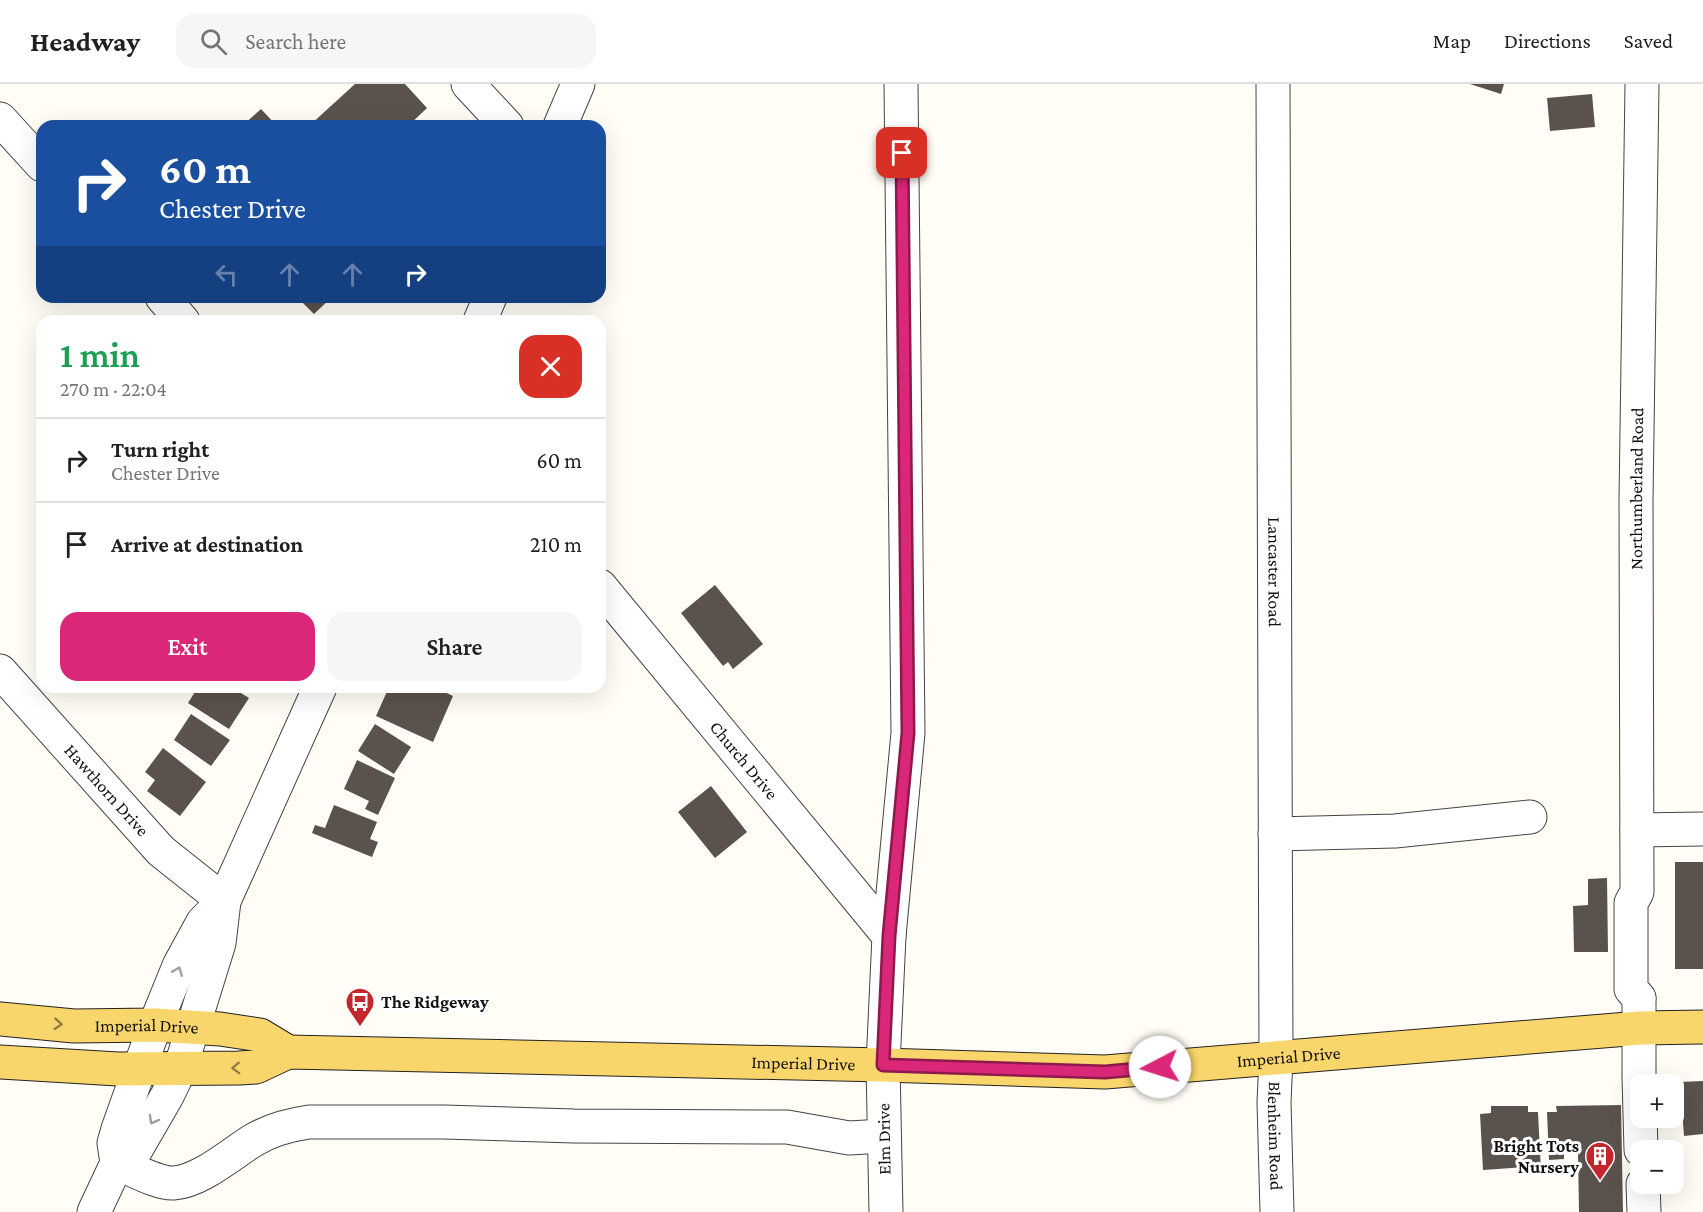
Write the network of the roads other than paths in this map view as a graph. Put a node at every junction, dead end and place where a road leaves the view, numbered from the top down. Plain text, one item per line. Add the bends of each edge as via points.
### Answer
1 (468, 84) edge
2 (578, 84) edge
3 (901, 84) edge
4 (1273, 84) edge
5 (1642, 84) edge
6 (0, 119) edge
7 (501, 120) edge
8 (563, 120) edge
9 (36, 158) edge
10 (167, 303) edge
11 (178, 315) edge
12 (606, 593) edge
13 (0, 671) edge
14 (317, 693) edge
15 (1530, 817) dead end
16 (1637, 830) junction
17 (1703, 830) edge
18 (1275, 834) junction
19 (224, 901) junction
20 (889, 936) junction
21 (1639, 1013) junction
22 (0, 1019) edge
23 (155, 1025) junction
24 (194, 1027) junction
25 (1703, 1027) edge
26 (288, 1052) junction
27 (1276, 1058) junction
28 (0, 1062) edge
29 (883, 1065) junction
30 (138, 1069) junction
31 (180, 1069) junction
32 (884, 1136) junction
33 (1641, 1140) edge
34 (117, 1163) junction
35 (1643, 1194) edge
36 (94, 1212) edge
37 (886, 1212) edge
38 (1277, 1212) edge
39 (1644, 1212) edge

1 - 7 street
2 - 8 street
3 - 20 street, Elm Drive via 908,733
4 - 18 street, Lancaster Road
5 - 16 street, Northumberland Road via 1636,501
6 - 9 street
10 - 11 street
12 - 20 street, Church Drive
13 - 19 street, Hawthorn Drive via 161,851
14 - 19 street
15 - 18 street via 1395,831
16 - 17 street
16 - 21 street, Northumberland Road via 1637,892 1646,899 1645,989
18 - 27 street, Lancaster Road
23 -> 19 street via 179,966 203,922
19 - 24 street via 219,943
20 - 29 street, Elm Drive
21 - 25 main road, Imperial Drive
21 - 27 main road, Imperial Drive
21 - 33 street
22 -> 23 main road, Imperial Drive via 74,1026
23 - 24 main road, Imperial Drive
23 - 30 street
24 - 26 main road, Imperial Drive via 260,1035
24 - 31 street
26 - 29 main road, Imperial Drive
26 -> 31 main road, Imperial Drive via 256,1067
27 - 29 main road, Imperial Drive via 1105,1072
27 - 38 street, Blenheim Road
28 - 30 main road, Imperial Drive
29 - 32 street, Elm Drive
30 - 31 main road, Imperial Drive
30 - 34 street via 114,1143
31 -> 34 street via 134,1153
32 - 34 street via 849,1138 787,1127 309,1122 272,1131 212,1167 172,1183
32 - 37 street, Elm Drive
34 - 36 street
35 - 39 street

